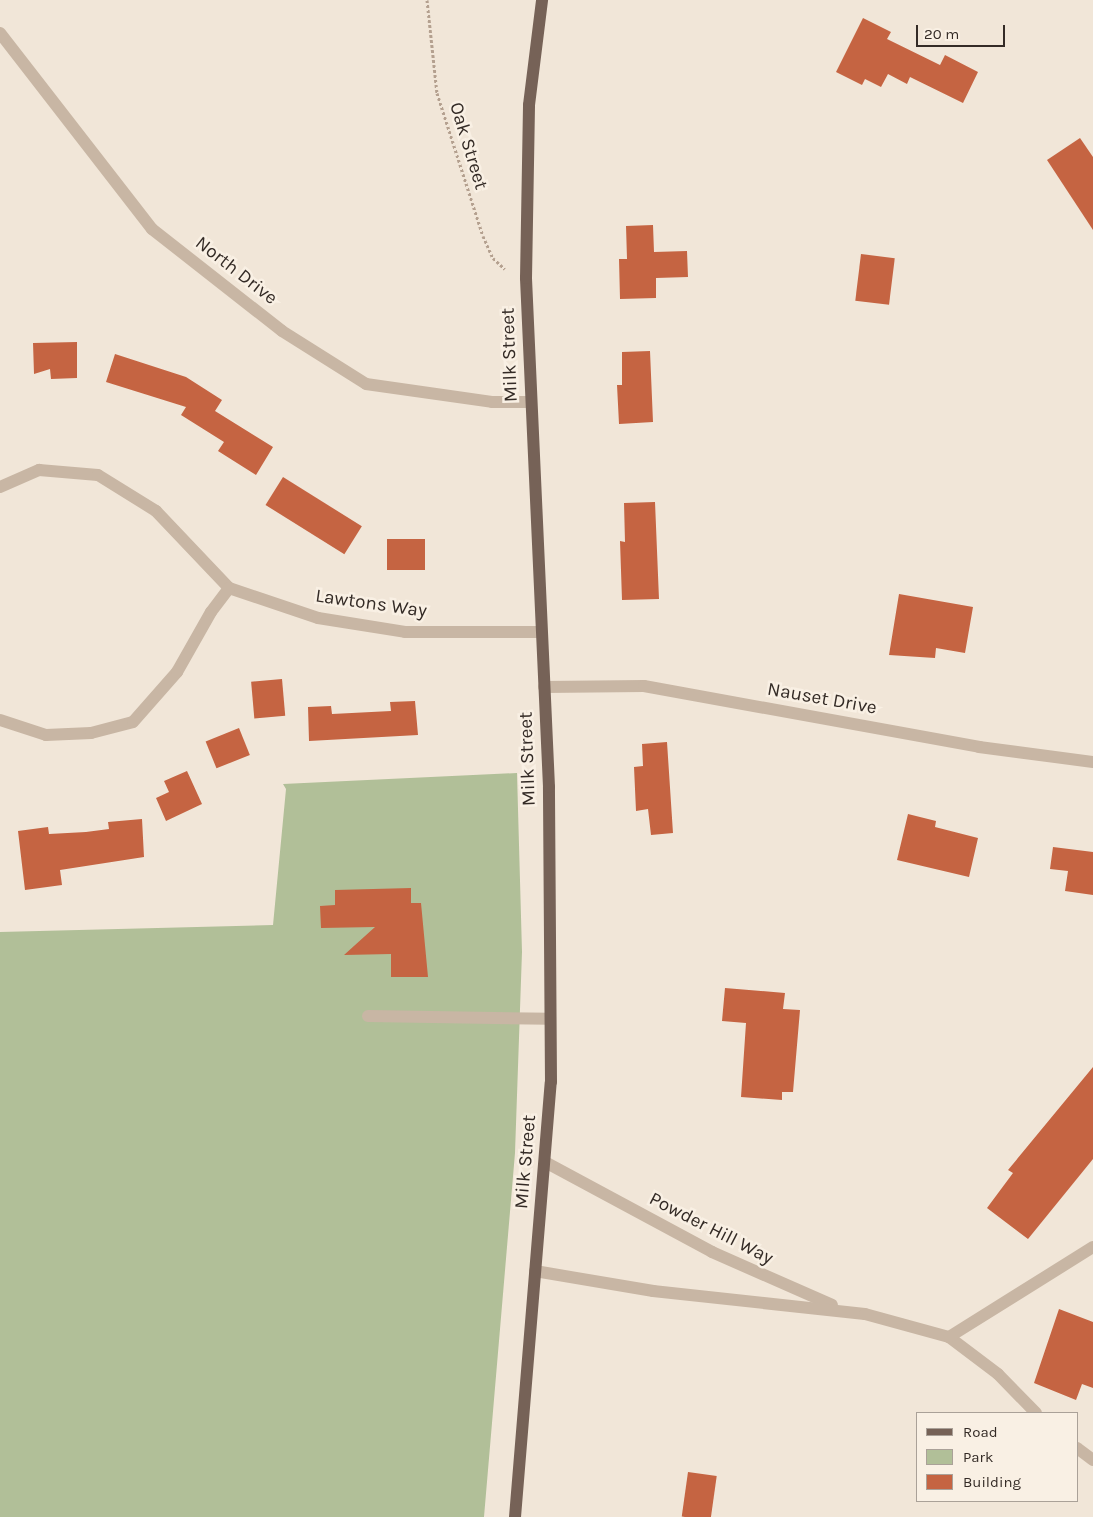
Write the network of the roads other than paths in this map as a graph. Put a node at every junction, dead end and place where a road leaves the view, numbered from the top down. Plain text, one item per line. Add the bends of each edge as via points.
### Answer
1 (542, 0) edge
2 (0, 33) edge
3 (531, 402) junction
4 (0, 487) edge
5 (229, 588) junction
6 (541, 632) junction
7 (544, 687) junction
8 (0, 720) edge
9 (1093, 762) edge
10 (368, 1016) dead end
11 (550, 1019) junction
12 (545, 1162) junction
13 (1093, 1247) edge
14 (535, 1271) junction
15 (865, 1314) junction
16 (949, 1337) junction
17 (1035, 1412) edge
18 (1078, 1449) edge
19 (1093, 1460) edge
20 (515, 1517) edge

1 - 3 main road, Milk Street via 530,105 526,278
2 - 3 street, North Drive via 152,229 282,331 366,384 492,402
3 - 6 main road, Milk Street
4 - 5 street, Lawtons Way via 40,470 98,475 156,511
5 - 6 street, Lawtons Way via 318,618 405,632
5 - 8 street via 176,672 133,722 91,733 46,735
6 - 7 main road, Milk Street
7 - 9 street, Nauset Drive via 644,686 979,747
7 - 11 main road, Milk Street
10 - 11 street
11 - 12 main road, Milk Street
12 - 14 main road, Milk Street
12 - 15 street, Powder Hill Way via 767,1280 823,1303
13 - 16 street
14 - 15 street, Powder Hill Way via 653,1291
14 - 20 main road, Milk Street
15 - 16 street, Powder Hill Way
16 - 17 street, Powder Hill Way via 998,1374
18 - 19 street

